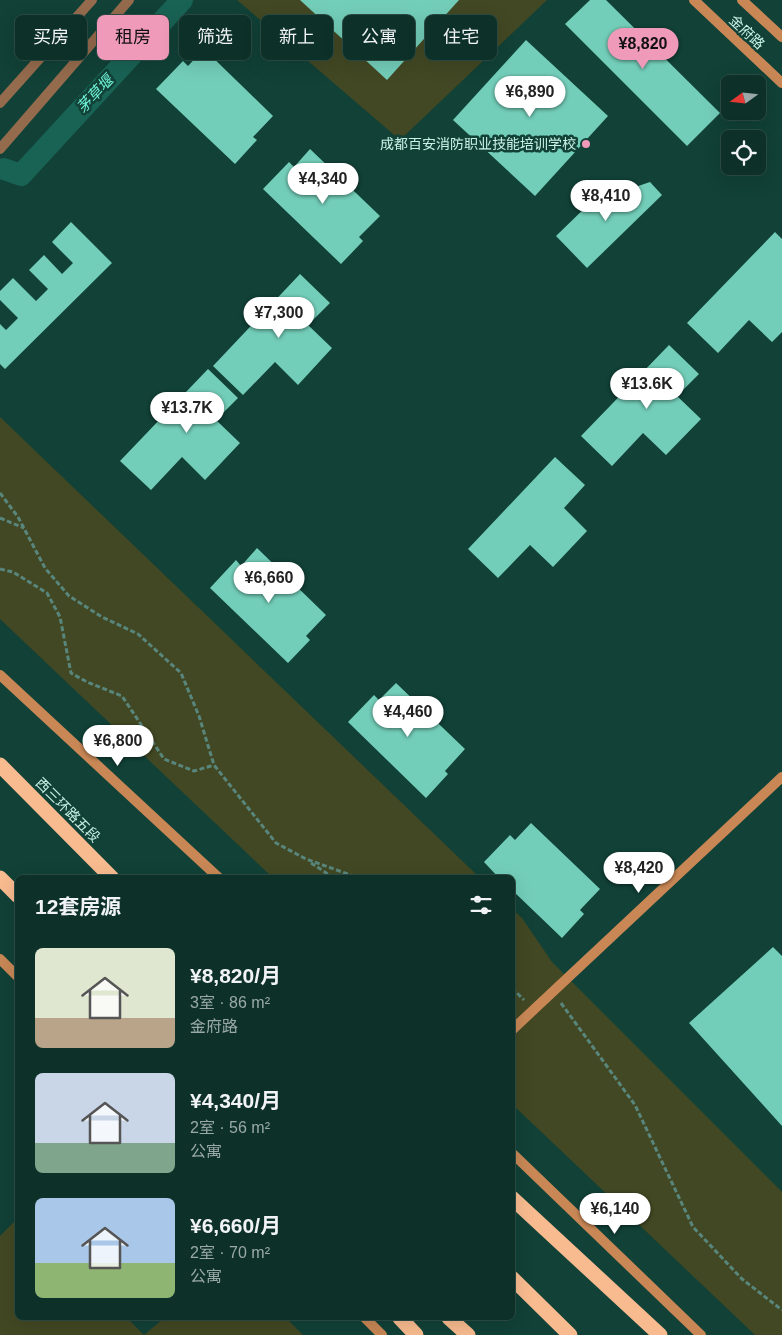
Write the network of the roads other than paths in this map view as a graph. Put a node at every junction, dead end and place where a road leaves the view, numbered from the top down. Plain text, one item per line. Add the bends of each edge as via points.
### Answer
1 (92, 0) edge
2 (129, 0) edge
3 (694, 0) edge
4 (742, 0) edge
5 (782, 37) edge
6 (782, 84) edge
7 (0, 103) edge
8 (0, 149) edge
9 (0, 675) edge
10 (0, 766) edge
11 (782, 777) edge
12 (109, 875) edge
13 (216, 875) edge
14 (0, 878) edge
15 (15, 893) edge
16 (0, 960) edge
17 (15, 974) edge
18 (515, 1027) edge
19 (515, 1155) edge
20 (515, 1201) edge
21 (515, 1281) edge
22 (367, 1320) edge
23 (402, 1320) edge
24 (451, 1320) edge
25 (382, 1335) edge
26 (416, 1335) edge
27 (468, 1335) edge
28 (570, 1335) edge
29 (660, 1335) edge
30 (700, 1335) edge

1 - 7 street
2 - 8 street
3 - 6 main road, 金府路
4 - 5 main road, 金府路
9 - 13 main road
10 - 12 highway, 西三环路五段
11 - 18 main road
14 - 15 highway
16 - 17 main road
19 - 30 main road
20 - 29 highway
21 - 28 highway
22 - 25 main road
23 - 26 highway
24 - 27 highway

